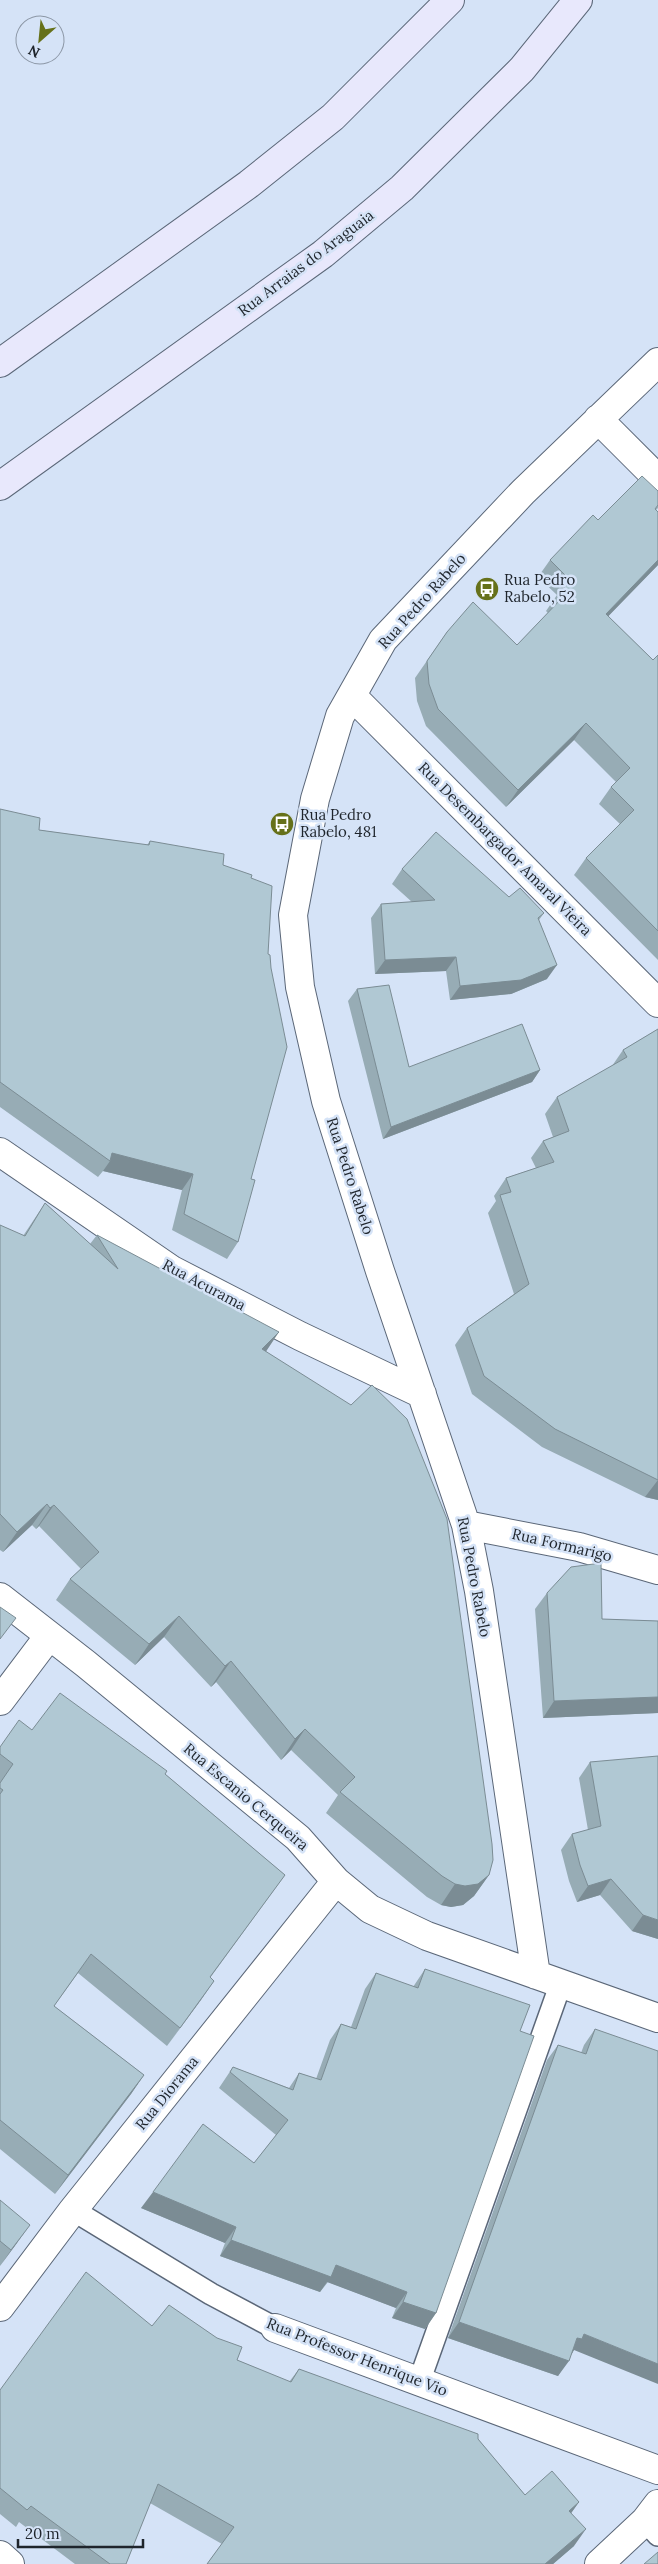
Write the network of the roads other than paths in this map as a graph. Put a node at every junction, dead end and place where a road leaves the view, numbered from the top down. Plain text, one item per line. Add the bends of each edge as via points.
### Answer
1 (450, 0) edge
2 (578, 0) edge
3 (658, 362) edge
4 (0, 363) edge
5 (598, 419) junction
6 (658, 479) edge
7 (0, 486) edge
8 (352, 696) junction
9 (658, 1003) edge
10 (0, 1152) edge
11 (422, 1394) junction
12 (466, 1525) junction
13 (658, 1570) edge
14 (0, 1598) edge
15 (49, 1636) junction
16 (0, 1701) edge
17 (336, 1881) junction
18 (549, 1979) junction
19 (658, 2018) edge
20 (73, 2210) junction
21 (0, 2307) edge
22 (275, 2328) joint
23 (419, 2382) junction
24 (658, 2470) edge
25 (654, 2520) edge
26 (0, 2555) edge
27 (10, 2564) edge
28 (599, 2564) edge

1 - 4 main road via 333,117 248,184
2 - 7 main road, Rua Arraias do Araguaia via 522,69 402,188 323,254
3 - 5 street, Rua Pedro Rabelo
5 - 6 street
5 - 8 street, Rua Pedro Rabelo via 523,492 383,640
8 - 9 street, Rua Desembargador Amaral Vieira
8 - 11 street, Rua Pedro Rabelo via 340,716 314,799 294,915 300,987 326,1101
10 - 11 street, Rua Acurama via 172,1270
11 - 12 street, Rua Pedro Rabelo
12 - 13 street, Rua Formarigo via 579,1547
12 - 18 street, Rua Pedro Rabelo
14 - 15 street, Rua Escanio Cerqueira
15 - 16 street
15 - 17 street, Rua Escanio Cerqueira via 298,1838
17 - 18 street, Rua Escanio Cerqueira via 370,1910 402,1925
17 - 20 street, Rua Diorama
18 - 19 street
18 - 23 lane
20 - 21 street, Rua Diorama
20 - 22 lane, Rua Professor Henrique Vio via 211,2294
22 - 23 street, Rua Professor Henrique Vio
23 - 24 street, Rua Professor Henrique Vio
25 - 28 street
26 - 27 street

